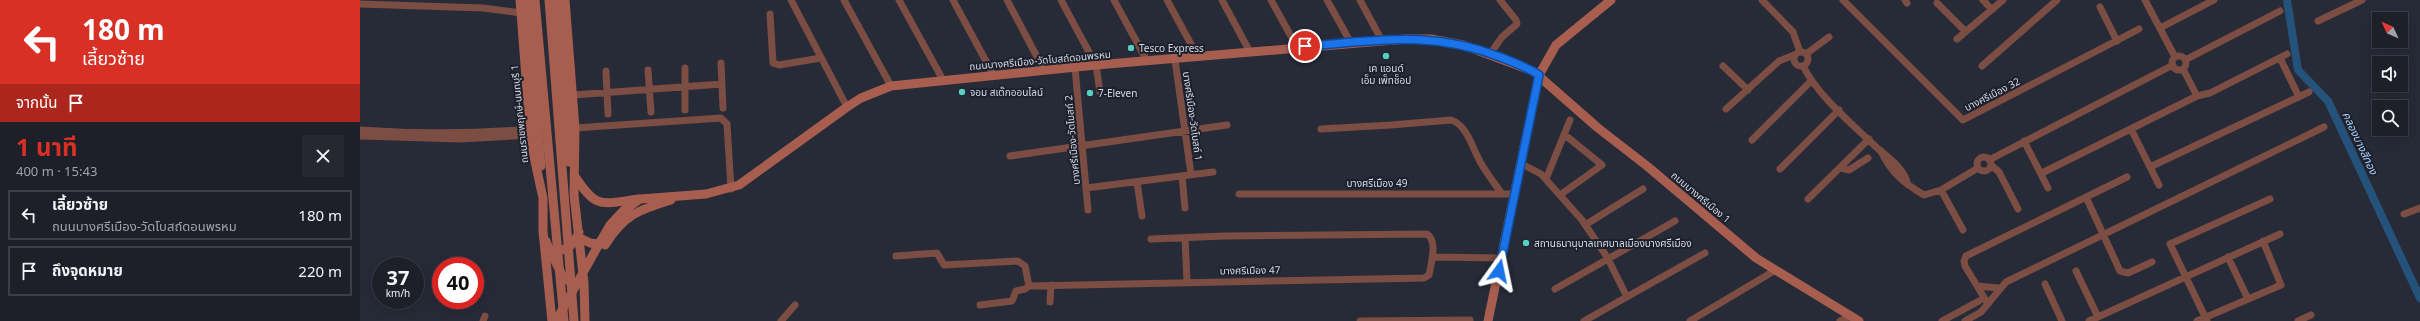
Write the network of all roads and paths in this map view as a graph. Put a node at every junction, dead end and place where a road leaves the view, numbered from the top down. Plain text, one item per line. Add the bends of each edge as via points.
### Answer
1 (520, 0) edge
2 (528, 0) edge
3 (535, 0) edge
4 (549, 0) edge
5 (557, 0) edge
6 (564, 0) edge
7 (791, 0) edge
8 (844, 0) edge
9 (899, 0) edge
10 (953, 0) edge
11 (1007, 0) edge
12 (1061, 0) edge
13 (1114, 0) edge
14 (1167, 0) edge
15 (1222, 0) edge
16 (1271, 0) edge
17 (1326, 0) edge
18 (1360, 0) edge
19 (1500, 0) edge
20 (1611, 0) edge
21 (1762, 0) edge
22 (1843, 0) edge
23 (1983, 0) edge
24 (2003, 0) edge
25 (2057, 0) edge
26 (2145, 0) edge
27 (2214, 0) edge
28 (2362, 0) edge
29 (1937, 2) dead end
30 (360, 4) edge
31 (2100, 6) dead end
32 (1992, 10) junction
33 (2280, 11) dead end
34 (521, 13) junction
35 (770, 14) dead end
36 (2318, 21) dead end
37 (2160, 28) junction
38 (2139, 29) dead end
39 (1965, 31) junction
40 (1829, 37) dead end
41 (1381, 39) junction
42 (1957, 39) dead end
43 (2117, 41) junction
44 (1351, 43) junction
45 (1297, 47) junction
46 (1250, 52) junction
47 (1800, 53) junction
48 (1490, 54) junction
49 (2288, 54) dead end
50 (1198, 57) junction
51 (2176, 57) junction
52 (821, 58) junction
53 (2280, 58) junction
54 (1175, 60) junction
55 (2185, 60) junction
56 (1147, 61) junction
57 (721, 63) dead end
58 (1096, 65) junction
59 (2172, 65) junction
60 (1723, 66) dead end
61 (1802, 66) junction
62 (1982, 66) dead end
63 (685, 68) dead end
64 (1075, 68) junction
65 (2183, 68) junction
66 (648, 70) dead end
67 (1044, 70) junction
68 (606, 71) dead end
69 (1539, 75) junction
70 (994, 76) junction
71 (943, 80) junction
72 (1811, 81) junction
73 (722, 84) junction
74 (685, 86) junction
75 (891, 86) junction
76 (650, 89) junction
77 (1748, 90) junction
78 (607, 92) junction
79 (1100, 92) dead end
80 (2309, 92) dead end
81 (573, 95) junction
82 (2197, 96) junction
83 (2299, 97) junction
84 (847, 107) junction
85 (723, 108) dead end
86 (1726, 109) dead end
87 (685, 110) dead end
88 (1838, 110) junction
89 (651, 112) dead end
90 (608, 114) dead end
91 (1570, 120) dead end
92 (1227, 125) dead end
93 (2324, 127) dead end
94 (575, 128) junction
95 (1320, 129) dead end
96 (2131, 129) junction
97 (360, 130) edge
98 (1185, 130) junction
99 (530, 132) junction
100 (1565, 135) junction
101 (360, 136) edge
102 (1869, 139) junction
103 (1752, 140) dead end
104 (2024, 142) junction
105 (1083, 146) junction
106 (1010, 156) dead end
107 (1868, 158) dead end
108 (1990, 162) junction
109 (1520, 163) junction
110 (2150, 167) junction
111 (1841, 168) junction
112 (1978, 168) junction
113 (1780, 169) dead end
114 (1213, 172) dead end
115 (2042, 173) junction
116 (1191, 174) junction
117 (574, 175) junction
118 (1182, 176) junction
119 (2127, 177) dead end
120 (1546, 179) junction
121 (1138, 182) junction
122 (2159, 185) dead end
123 (1086, 188) junction
124 (2048, 188) dead end
125 (731, 189) junction
126 (1643, 189) dead end
127 (1941, 190) junction
128 (1239, 194) dead end
129 (1502, 194) junction
130 (1514, 194) junction
131 (1560, 195) junction
132 (574, 196) junction
133 (688, 196) junction
134 (2086, 197) junction
135 (543, 198) junction
136 (640, 199) junction
137 (1808, 199) dead end
138 (2270, 199) dead end
139 (1185, 208) dead end
140 (2420, 208) edge
141 (2018, 209) dead end
142 (1088, 210) dead end
143 (2404, 214) dead end
144 (1142, 216) dead end
145 (1675, 221) dead end
146 (1585, 225) junction
147 (1963, 230) dead end
148 (543, 234) junction
149 (580, 234) junction
150 (2280, 234) dead end
151 (2104, 235) junction
152 (1184, 238) junction
153 (1151, 239) dead end
154 (2263, 241) junction
155 (599, 244) junction
156 (549, 250) junction
157 (1705, 253) dead end
158 (896, 256) dead end
159 (1432, 257) junction
160 (2228, 257) junction
161 (1501, 258) junction
162 (1608, 259) junction
163 (2152, 262) dead end
164 (1774, 271) junction
165 (2076, 271) dead end
166 (583, 273) junction
167 (2186, 276) junction
168 (1187, 281) junction
169 (580, 284) junction
170 (2045, 284) dead end
171 (1051, 285) junction
172 (1029, 286) junction
173 (1978, 286) junction
174 (1999, 288) junction
175 (1555, 290) dead end
176 (1627, 297) junction
177 (2248, 299) junction
178 (1979, 301) dead end
179 (1050, 302) dead end
180 (1988, 304) junction
181 (795, 305) dead end
182 (980, 305) dead end
183 (2311, 315) dead end
184 (1851, 316) junction
185 (2098, 317) junction
186 (2206, 319) edge
187 (1470, 320) dead end
188 (552, 321) edge
189 (556, 321) edge
190 (564, 321) edge
191 (574, 321) edge
192 (585, 321) edge
193 (781, 321) edge
194 (1360, 321) edge
195 (1433, 321) edge
196 (1488, 321) edge
197 (1584, 321) edge
198 (1690, 321) edge
199 (1840, 321) edge
200 (1859, 321) edge
201 (1942, 321) edge
202 (1965, 321) edge
203 (2062, 321) edge
204 (2089, 321) edge
205 (2197, 321) edge
206 (2298, 321) edge

1 - 34 street, ถนนราชพฤกษ์-นนทบุรี 1
2 - 135 street
3 - 190 street, bridge
4 - 191 street, bridge
5 - 132 street via 568,152
6 - 81 street
7 - 52 street
8 - 75 street
9 - 71 street
10 - 70 street
11 - 67 street
12 - 58 street
13 - 56 street
14 - 50 street
15 - 46 street
16 - 45 street
17 - 44 street
18 - 41 street
19 - 48 street via 1517,24 1502,37
20 - 69 street via 1556,45
21 - 47 street via 1793,32
22 - 43 street, บางศรีเมือง 32 via 1963,120
23 - 32 street
24 - 32 street
25 - 62 street
26 - 37 street
27 - 37 street
28 - 36 street
29 - 39 street
30 - 34 street via 483,8
31 - 43 street
32 - 39 street
33 - 55 street
34 - 99 street, ถนนราชพฤกษ์-นนทบุรี 1
35 - 52 street via 773,63 779,65
37 - 51 street
38 - 43 street, บางศรีเมือง 32
39 - 42 street
40 - 47 street
41 - 44 street, ถนนบางศรีเมือง-วัดโบสถ์ดอนพรหม
41 - 48 street, ถนนบางศรีเมือง-วัดโบสถ์ดอนพรหม via 1431,39
44 - 45 street, ถนนบางศรีเมือง-วัดโบสถ์ดอนพรหม
45 - 46 street, ถนนบางศรีเมือง-วัดโบสถ์ดอนพรหม
46 - 50 street, ถนนบางศรีเมือง-วัดโบสถ์ดอนพรหม
47 - 61 street via 1808,60
47 - 61 street via 1794,63
47 - 77 street via 1778,61
48 - 69 street, ถนนบางศรีเมือง-วัดโบสถ์ดอนพรหม
49 - 53 street
50 - 54 street, ถนนบางศรีเมือง-วัดโบสถ์ดอนพรหม
51 - 55 street via 2180,56
51 - 59 street
52 - 84 street
53 - 82 street via 2210,93
53 - 83 street
54 - 56 street, ถนนบางศรีเมือง-วัดโบสถ์ดอนพรหม
54 - 98 street, บางศรีเมือง-วัดโบสถ์ 1
55 - 65 street
56 - 58 street, ถนนบางศรีเมือง-วัดโบสถ์ดอนพรหม
57 - 73 street
58 - 64 street, ถนนบางศรีเมือง-วัดโบสถ์ดอนพรหม
58 - 79 street
59 - 65 street via 2176,69
59 - 104 street
60 - 77 street
61 - 72 street
63 - 74 street
64 - 67 street, ถนนบางศรีเมือง-วัดโบสถ์ดอนพรหม
64 - 105 street, บางศรีเมือง-วัดโบสถ์ 2
65 - 82 street
66 - 76 street
67 - 70 street, ถนนบางศรีเมือง-วัดโบสถ์ดอนพรหม
68 - 78 street
69 - 109 street
69 - 164 street, ถนนบางศรีเมือง 1 via 1598,128
70 - 71 street, ถนนบางศรีเมือง-วัดโบสถ์ดอนพรหม
71 - 75 street, ถนนบางศรีเมือง-วัดโบสถ์ดอนพรหม
72 - 88 street
72 - 103 street
73 - 74 street
73 - 85 street
74 - 76 street
74 - 87 street
75 - 84 street, ถนนบางศรีเมือง-วัดโบสถ์ดอนพรหม via 861,98
76 - 78 street
76 - 89 street
77 - 86 street
78 - 81 street
78 - 90 street
80 - 83 street
81 - 94 street
82 - 96 street
83 - 110 street
84 - 125 street, ถนนบางศรีเมือง-วัดโบสถ์ดอนพรหม via 758,173
88 - 102 street
88 - 113 street
91 - 100 street
92 - 98 street
93 - 151 street
94 - 117 street
94 - 125 street via 721,118 727,124
95 - 129 street via 1451,120 1459,124 1481,164
96 - 110 street
96 - 115 street
97 - 99 street via 431,134
98 - 105 street
98 - 116 street, บางศรีเมือง-วัดโบสถ์ 1
99 - 101 street via 461,139
99 - 135 street, ถนนราชพฤกษ์-นนทบุรี 1
100 - 120 street
100 - 131 street via 1602,165
102 - 111 street
102 - 127 street via 1881,151 1887,164 1908,185 1924,195
104 - 108 street
104 - 115 street
105 - 106 street
105 - 123 street, บางศรีเมือง-วัดโบสถ์ 2
107 - 111 street via 1850,170
108 - 112 street via 1985,171
108 - 112 street via 1984,157 1979,159
108 - 141 street via 1999,172
109 - 120 street
109 - 130 street
110 - 122 street
111 - 137 street
112 - 127 street
114 - 116 street
115 - 124 street
116 - 118 street
117 - 132 street
117 - 136 street, ถนนบางศรีเมือง-วัดโบสถ์ดอนพรหม via 596,202
118 - 121 street
118 - 139 street
119 - 134 street
120 - 131 street
121 - 123 street
121 - 144 street
123 - 142 street, บางศรีเมือง-วัดโบสถ์ 2
125 - 133 street, ถนนบางศรีเมือง-วัดโบสถ์ดอนพรหม
126 - 146 street
127 - 147 street
128 - 129 street, บางศรีเมือง 49
129 - 130 street, บางศรีเมือง 49
130 - 161 street
131 - 146 street
132 - 149 street
133 - 136 street, ถนนบางศรีเมือง-วัดโบสถ์ดอนพรหม
133 - 169 street, ถนนบางศรีเมือง-วัดโบสถ์ดอนพรหม via 640,209 629,216 616,228
134 - 151 street
134 - 173 street via 1966,256 1965,266
135 - 148 street, ถนนราชพฤกษ์-นนทบุรี 1
136 - 155 street via 623,211 610,225
138 - 167 street via 2170,244
140 - 143 street
145 - 162 street
146 - 162 street
148 - 156 street
148 - 188 street, ถนนราชพฤกษ์-นนทบุรี 1
149 - 155 street via 590,243
149 - 156 street via 567,250
149 - 166 street
150 - 154 street
151 - 163 street via 2120,271 2128,273
151 - 174 street via 2006,282
152 - 153 street
152 - 159 street, บางศรีเมือง 47 via 1427,234 1430,236
152 - 168 street
154 - 160 street
154 - 177 street via 2281,284
155 - 166 street
156 - 169 street via 563,277
157 - 176 street
158 - 172 street via 937,253 944,265 1018,261 1025,266
159 - 161 street
159 - 168 street, บางศรีเมือง 47 via 1430,275 1424,278
160 - 167 street
160 - 177 street
161 - 196 street
162 - 175 street
162 - 176 street
164 - 184 street, ถนนบางศรีเมือง 1
164 - 198 street
165 - 185 street
166 - 169 street
167 - 185 street
167 - 186 street
168 - 171 street, บางศรีเมือง 47
169 - 189 street, ถนนบางศรีเมือง-วัดโบสถ์ดอนพรหม
169 - 190 street, ถนนบางศรีเมือง-วัดโบสถ์ดอนพรหม
169 - 192 street
170 - 203 street
171 - 172 street, บางศรีเมือง 47
171 - 179 street
172 - 182 street via 1016,291 1012,301
173 - 174 street
173 - 180 street
174 - 180 street
176 - 197 street
177 - 186 street
178 - 201 street
180 - 202 street via 1981,312
181 - 193 street
183 - 206 street
184 - 199 street
184 - 200 street, ถนนบางศรีเมือง 1
185 - 204 street
186 - 205 street
187 - 195 street
194 - 195 street

